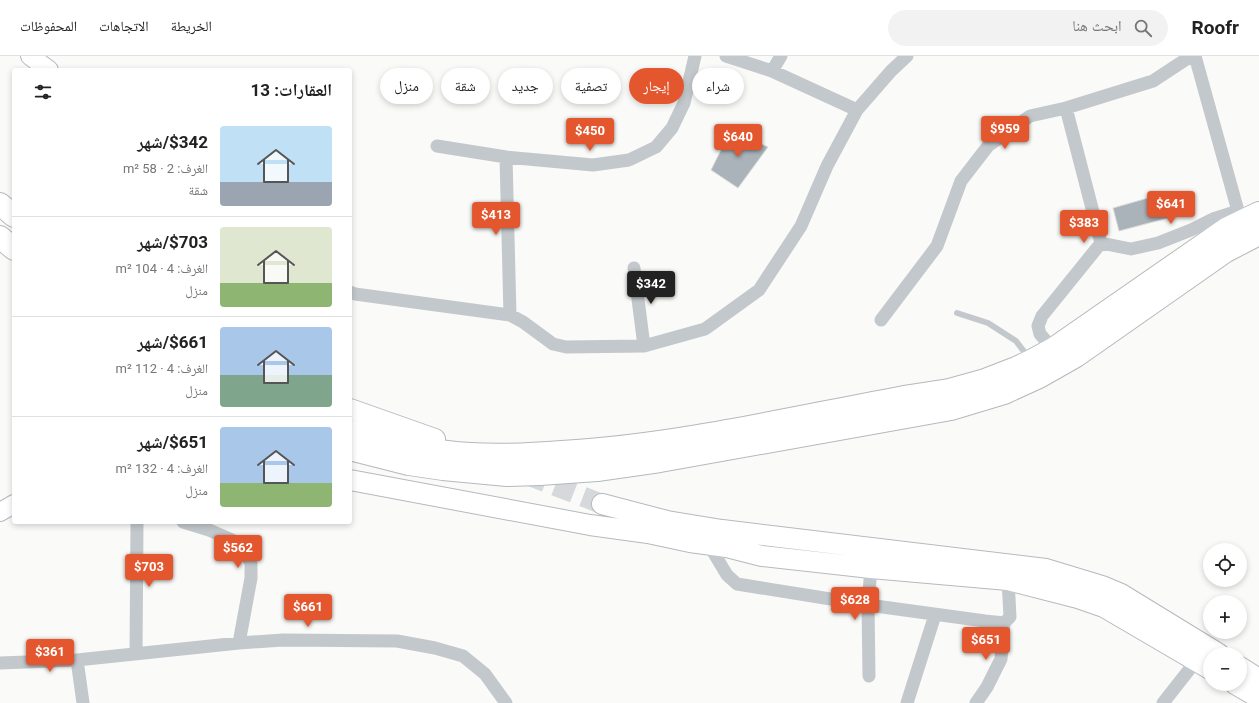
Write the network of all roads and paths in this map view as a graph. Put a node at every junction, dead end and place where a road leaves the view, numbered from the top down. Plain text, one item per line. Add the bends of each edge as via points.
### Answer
1 (30, 56) edge
2 (695, 56) edge
3 (726, 56) edge
4 (781, 56) edge
5 (907, 56) edge
6 (1191, 56) edge
7 (1195, 56) edge
8 (46, 68) edge
9 (772, 71) junction
10 (1066, 108) junction
11 (857, 110) junction
12 (436, 146) dead end
13 (506, 157) junction
14 (0, 204) edge
15 (12, 214) edge
16 (1251, 219) edge
17 (0, 237) edge
18 (1101, 243) junction
19 (12, 247) edge
20 (634, 268) dead end
21 (352, 293) edge
22 (957, 313) dead end
23 (510, 315) junction
24 (881, 320) dead end
25 (644, 346) junction
26 (1053, 349) junction
27 (1031, 361) junction
28 (352, 410) edge
29 (352, 431) edge
30 (435, 439) dead end
31 (352, 449) edge
32 (352, 480) edge
33 (602, 504) tunnel mouth
34 (12, 505) edge
35 (0, 512) edge
36 (138, 524) edge
37 (190, 524) edge
38 (709, 544) junction
39 (871, 568) junction
40 (1008, 580) junction
41 (868, 606) junction
42 (935, 615) junction
43 (1004, 623) junction
44 (240, 642) junction
45 (1208, 647) edge
46 (136, 653) junction
47 (77, 660) junction
48 (0, 663) edge
49 (1203, 665) edge
50 (1247, 671) edge
51 (869, 676) dead end
52 (1259, 679) edge
53 (1247, 691) edge
54 (1259, 698) edge
55 (83, 703) edge
56 (506, 703) edge
57 (907, 703) edge
58 (976, 703) edge
59 (1163, 703) edge

1 - 8 street
2 - 13 street via 684,103 672,128 656,147 629,160 593,165
3 - 9 street
4 - 9 street
5 - 11 street
6 - 10 street via 1153,81
7 - 16 street
9 - 11 street
10 - 18 street
10 - 24 street via 1030,116 988,146 961,181 937,246
11 - 25 street via 827,166 801,226 759,290 705,330
12 - 13 street
13 - 23 street
14 - 15 highway
16 - 18 street via 1213,219 1158,243 1130,249
16 - 26 highway via 1226,229
16 - 31 highway via 1226,251 1076,356 1004,393 951,409 660,461 597,470 540,474 507,475 443,469 408,464
17 - 19 highway
18 - 26 street via 1042,316 1038,326 1040,334
20 - 25 street
21 - 23 street
22 - 27 lane via 988,323 1016,341
23 - 25 street via 553,344 566,347
26 - 27 highway
27 - 29 highway via 985,380 949,390 669,441 597,450 531,454 447,452
28 - 30 main road
32 - 38 main road via 590,525
33 - 45 main road via 667,521 722,530 1046,569 1121,594
34 - 35 street
36 - 46 street
37 - 44 street via 232,540 244,550 251,563 251,578
38 - 39 main road via 762,556
38 - 41 street via 726,576 738,584
39 - 40 main road
39 - 41 street
40 - 43 street via 1010,617
40 - 49 main road via 1104,607
41 - 42 street
41 - 51 street
42 - 43 street
42 - 57 street
43 - 58 street via 1001,659
44 - 46 street
44 - 56 street via 390,641 435,648 463,656 485,674
46 - 47 street
47 - 48 street
47 - 55 street
49 - 59 street
50 - 52 main road
53 - 54 main road

